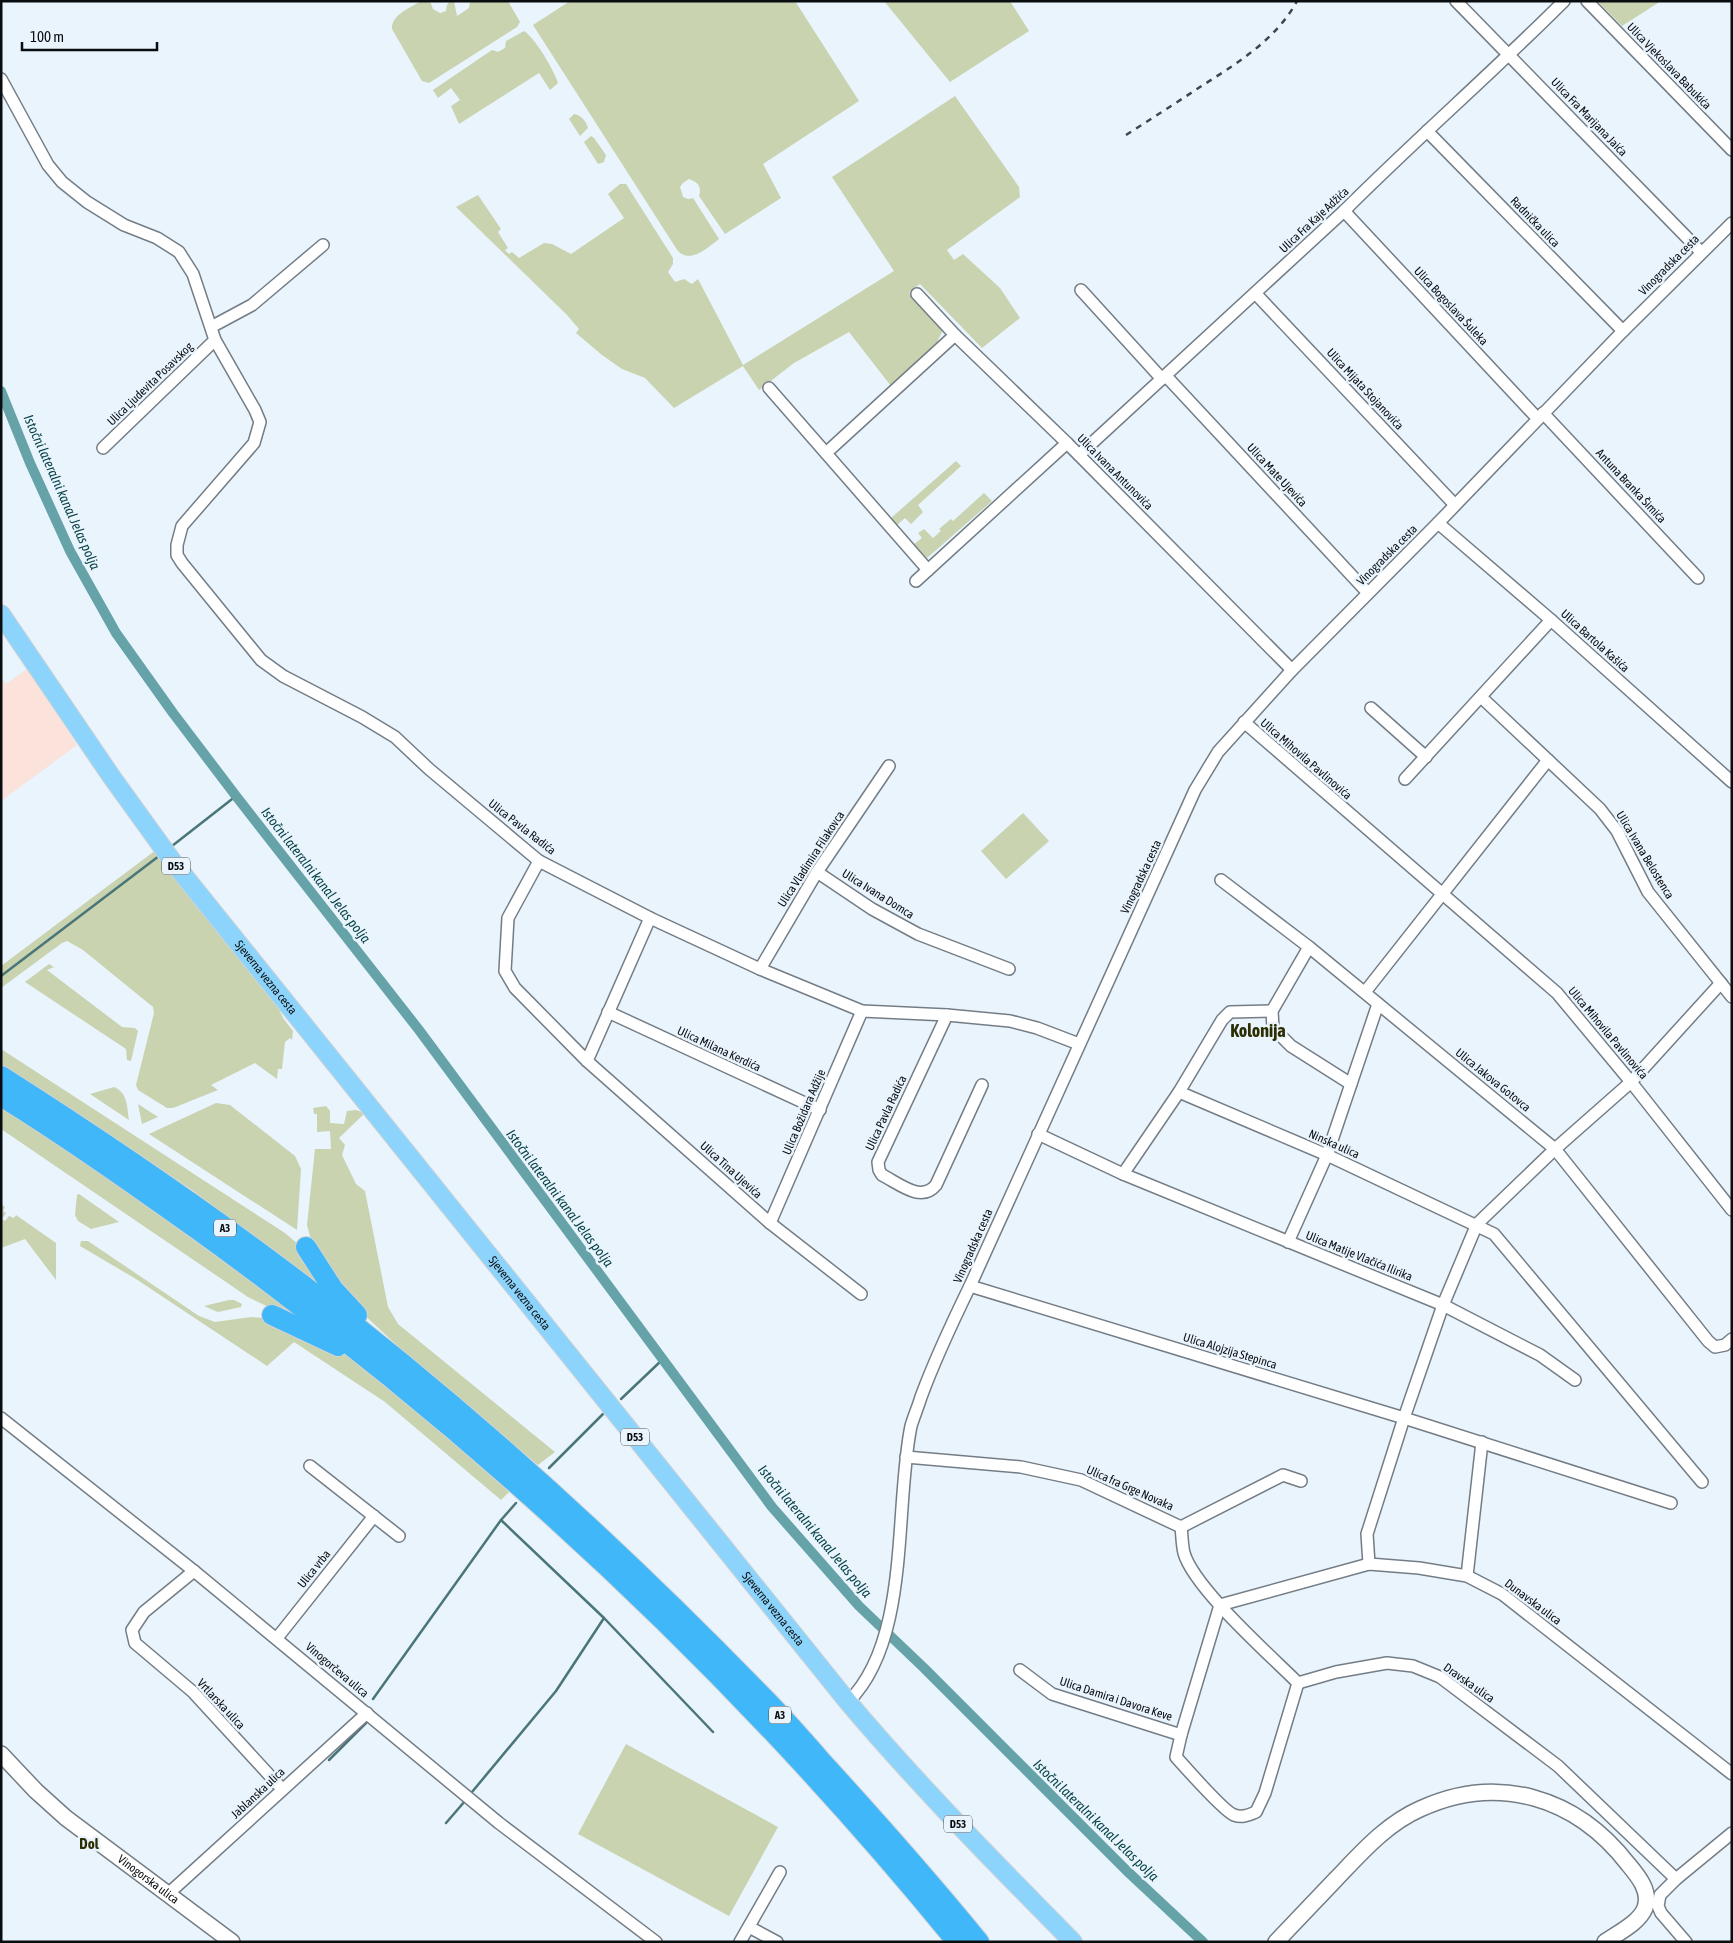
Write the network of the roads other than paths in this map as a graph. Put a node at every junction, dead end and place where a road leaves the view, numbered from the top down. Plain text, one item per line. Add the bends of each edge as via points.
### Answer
1 (1456, 1) edge
2 (1564, 1) edge
3 (1587, 1) edge
4 (1510, 56) junction
5 (1, 79) edge
6 (1427, 131) junction
7 (1732, 150) edge
8 (1344, 211) junction
9 (1732, 223) edge
10 (322, 245) dead end
11 (1701, 252) junction
12 (1081, 290) dead end
13 (1255, 293) junction
14 (917, 294) dead end
15 (211, 328) junction
16 (1623, 331) junction
17 (955, 335) junction
18 (215, 340) junction
19 (1164, 377) junction
20 (769, 388) dead end
21 (1540, 416) junction
22 (1067, 443) junction
23 (103, 448) dead end
24 (826, 453) junction
25 (1079, 455) junction
26 (1455, 505) junction
27 (1438, 523) junction
28 (928, 570) junction
29 (1698, 578) dead end
30 (916, 581) dead end
31 (1368, 593) junction
32 (1, 614) edge
33 (1551, 620) junction
34 (1292, 670) junction
35 (1481, 697) junction
36 (1372, 708) dead end
37 (1244, 722) junction
38 (1426, 756) junction
39 (1548, 760) junction
40 (889, 766) dead end
41 (1406, 779) dead end
42 (1732, 782) edge
43 (539, 861) junction
44 (818, 872) junction
45 (1221, 880) dead end
46 (1441, 895) junction
47 (650, 918) junction
48 (1309, 947) junction
49 (760, 968) junction
50 (1010, 969) dead end
51 (1721, 983) junction
52 (1365, 992) junction
53 (1732, 997) edge
54 (1378, 1004) junction
55 (862, 1011) junction
56 (1272, 1011) junction
57 (608, 1012) junction
58 (947, 1015) junction
59 (1079, 1044) junction
60 (587, 1061) junction
61 (1, 1076) edge
62 (1631, 1082) junction
63 (1351, 1084) junction
64 (982, 1085) dead end
65 (1179, 1092) junction
66 (1, 1096) edge
67 (820, 1110) junction
68 (1038, 1134) junction
69 (1555, 1149) junction
70 (1327, 1155) junction
71 (1123, 1174) junction
72 (1732, 1210) edge
73 (770, 1224) junction
74 (1477, 1224) junction
75 (1288, 1242) junction
76 (306, 1246) dead end
77 (970, 1286) junction
78 (861, 1294) dead end
79 (1443, 1305) junction
80 (272, 1316) dead end
81 (1732, 1339) edge
82 (1575, 1380) dead end
83 (406, 1389) junction
84 (438, 1394) junction
85 (1, 1418) edge
86 (1404, 1418) junction
87 (1482, 1442) junction
88 (906, 1457) junction
89 (310, 1466) dead end
90 (1301, 1480) dead end
91 (1702, 1482) dead end
92 (1671, 1502) dead end
93 (374, 1516) junction
94 (1181, 1527) junction
95 (399, 1536) dead end
96 (1369, 1564) junction
97 (194, 1571) junction
98 (1467, 1576) junction
99 (1220, 1606) junction
100 (277, 1638) junction
101 (1020, 1670) dead end
102 (1298, 1683) junction
103 (848, 1702) junction
104 (367, 1713) junction
105 (1181, 1734) junction
106 (1, 1754) edge
107 (1732, 1774) edge
108 (282, 1789) junction
109 (1731, 1834) edge
110 (780, 1872) dead end
111 (1676, 1879) junction
112 (168, 1894) junction
113 (749, 1927) junction
114 (232, 1942) edge
115 (656, 1942) edge
116 (740, 1942) edge
117 (777, 1942) edge
118 (957, 1942) edge
119 (980, 1942) edge
120 (1074, 1942) edge
121 (1276, 1942) edge
122 (1605, 1942) edge
123 (1686, 1942) edge

1 - 4 street, Ulica Fra Marijana Jaića
2 - 4 street, Ulica Fra Kaje Adžića
3 - 7 street, Ulica Vjekoslava Babukića
4 - 6 street, Ulica Fra Kaje Adžića
4 - 11 street, Ulica Fra Marijana Jaića
5 - 15 street via 48,165 62,182 124,225 158,238 179,252 193,274
6 - 8 street, Ulica Fra Kaje Adžića
6 - 16 street, Radnička ulica
8 - 13 street, Ulica Fra Kaje Adžića
8 - 21 street, Ulica Bogoslava Šuleka
9 - 11 street, Vinogradska cesta
10 - 15 street via 252,305
11 - 16 street, Vinogradska cesta
12 - 19 street, Ulica Mate Ujevića
13 - 19 street, Ulica Fra Kaje Adžića
13 - 26 street, Ulica Mijata Stojanovića
14 - 17 street, Ulica Ivana Antunovića
15 - 18 street
16 - 21 street, Vinogradska cesta
17 - 22 street, Ulica Ivana Antunovića
17 - 24 street
18 - 23 street, Ulica Ljudevita Posavskog
18 - 43 street, Ulica Pavla Radića via 260,422 254,442 182,526 177,555 261,660 283,676 395,737
19 - 25 street, Ulica Fra Kaje Adžića
19 - 31 street, Ulica Mate Ujevića
20 - 24 street
21 - 26 street, Vinogradska cesta
21 - 29 street, Antuna Branka Šimića
22 - 25 street, Ulica Ivana Antunovića
22 - 28 street
24 - 28 street
25 - 34 street, Ulica Ivana Antunovića
26 - 27 street, Vinogradska cesta
27 - 31 street, Vinogradska cesta
27 - 33 street, Ulica Bartola Kašića
28 - 30 street
31 - 34 street, Vinogradska cesta
32 - 103 main road, Sjeverna vezna cesta / D53 via 173,862
33 - 35 street
33 - 42 street, Ulica Bartola Kašića
34 - 37 street, Vinogradska cesta
35 - 38 street
35 - 39 street, Ulica Ivana Belostenca
36 - 38 street
37 - 46 street, Ulica Mihovila Pavlinovića
37 - 59 street, Vinogradska cesta via 1218,752 1195,790
38 - 41 street
39 - 46 street
39 - 51 street, Ulica Ivana Belostenca via 1600,809 1617,831 1648,892
40 - 44 street, Ulica Vladimira Filakovca
43 - 47 street, Ulica Pavla Radića
43 - 60 street, Ulica Tina Ujevića via 508,918 505,971 515,988
44 - 49 street, Ulica Vladimira Filakovca
44 - 50 street, Ulica Ivana Domca via 872,909 918,934
45 - 48 street, Ulica Jakova Gotovca
46 - 52 street
46 - 62 street, Ulica Mihovila Pavlinovića via 1557,993
47 - 49 street, Ulica Pavla Radića
47 - 57 street
48 - 52 street, Ulica Jakova Gotovca
48 - 56 street
49 - 55 street, Ulica Pavla Radića
51 - 53 street, Ulica Ivana Belostenca
51 - 62 street
52 - 54 street, Ulica Jakova Gotovca
54 - 63 street
54 - 69 street, Ulica Jakova Gotovca
55 - 58 street, Ulica Pavla Radića
55 - 67 street, Ulica Božidara Adžije
56 - 63 street via 1273,1028 1291,1046
56 - 65 street via 1230,1012
57 - 60 street
57 - 67 street, Ulica Milana Kerdića
58 - 59 street, Ulica Pavla Radića via 1010,1021
58 - 64 street, Ulica Pavla Radića via 878,1162 882,1174 918,1193 931,1191
59 - 68 street, Vinogradska cesta
60 - 73 street, Ulica Tina Ujevića
61 - 84 highway, A3 via 243,1240
62 - 69 street
62 - 72 street, Ulica Mihovila Pavlinovića
63 - 70 street
65 - 70 street, Ninska ulica
65 - 71 street
66 - 83 highway, A3 via 226,1250
67 - 73 street, Ulica Božidara Adžije
68 - 71 street, Ulica Matije Vlačića Ilirika
68 - 77 street, Vinogradska cesta
69 - 74 street
69 - 81 street, Ulica Jakova Gotovca via 1708,1341 1715,1347
70 - 74 street, Ninska ulica
70 - 75 street
71 - 75 street, Ulica Matije Vlačića Ilirika
73 - 78 street, Ulica Tina Ujevića
74 - 79 street
74 - 91 street, Ninska ulica via 1494,1234
75 - 79 street, Ulica Matije Vlačića Ilirika
76 - 84 highway via 339,1296 426,1374
77 - 86 street, Ulica Alojzija Stepinca
77 - 88 street, Vinogradska cesta via 926,1383 912,1424
79 - 82 street, Ulica Matije Vlačića Ilirika via 1540,1355
79 - 86 street
80 - 83 highway via 339,1346 385,1381
83 - 118 highway, A3 via 556,1519 653,1610 844,1810
84 - 119 highway, A3 via 565,1504 757,1690
85 - 97 street, Vinogorčeva ulica
86 - 87 street, Ulica Alojzija Stepinca
86 - 96 street via 1367,1534
87 - 92 street, Ulica Alojzija Stepinca
87 - 98 street
88 - 94 street, Ulica fra Grge Novaka via 1021,1467 1081,1480
88 - 103 street, Vinogradska cesta via 890,1615 871,1672
89 - 93 street
90 - 94 street, Ulica fra Grge Novaka via 1284,1475
93 - 95 street
93 - 100 street, Ulica vrba
94 - 99 street via 1184,1554 1196,1577
96 - 98 street, Dunavska ulica
96 - 99 street, Dunavska ulica
97 - 100 street, Vinogorčeva ulica
97 - 108 street, Vrtlarska ulica via 144,1612 132,1630 135,1643 193,1692
98 - 107 street, Dunavska ulica via 1502,1594
99 - 102 street
99 - 105 street, Ulica Damira i Davora Keve
100 - 104 street, Vinogorčeva ulica
101 - 105 street, Ulica Damira i Davora Keve via 1052,1694
102 - 105 street, Ulica Damira i Davora Keve via 1256,1812 1244,1817 1232,1814 1186,1769 1176,1757
102 - 111 street, Dravska ulica via 1387,1662 1413,1666 1440,1677 1558,1766
103 - 120 main road, Sjeverna vezna cesta / D53 via 978,1846
104 - 108 street, Jablanska ulica
104 - 115 street, Vinogorčeva ulica via 499,1823
106 - 112 main road, Vinogorska ulica via 66,1818
108 - 112 street, Jablanska ulica
109 - 111 street
110 - 113 street
111 - 123 street via 1664,1890 1658,1906
112 - 114 main road, Vinogorska ulica
113 - 116 street
113 - 117 street
121 - 122 main road via 1361,1853 1400,1820 1436,1802 1481,1792 1540,1799 1558,1807 1590,1827 1625,1860 1646,1891 1645,1908 1634,1922

